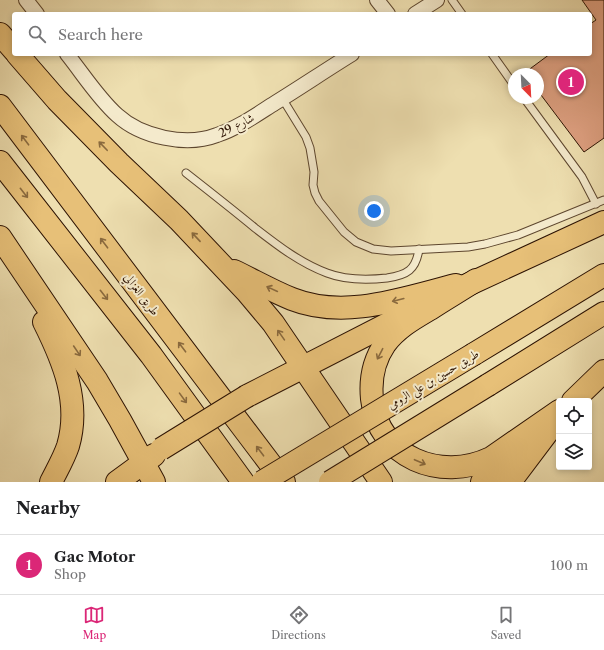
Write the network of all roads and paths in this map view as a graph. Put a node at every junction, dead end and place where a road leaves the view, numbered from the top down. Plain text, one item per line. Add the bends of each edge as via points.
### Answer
1 (26, 0) edge
2 (377, 0) edge
3 (436, 0) edge
4 (452, 0) edge
5 (35, 12) edge
6 (386, 12) edge
7 (418, 12) edge
8 (461, 12) edge
9 (0, 34) edge
10 (12, 48) edge
11 (19, 56) edge
12 (69, 56) edge
13 (349, 56) edge
14 (493, 56) edge
15 (508, 77) edge
16 (282, 98) junction
17 (528, 104) edge
18 (0, 106) edge
19 (0, 162) edge
20 (186, 173) dead end
21 (604, 200) edge
22 (600, 213) edge
23 (0, 237) edge
24 (420, 249) junction
25 (223, 266) junction
26 (604, 275) edge
27 (476, 280) junction
28 (604, 314) edge
29 (303, 367) junction
30 (604, 371) edge
31 (575, 398) edge
32 (556, 413) edge
33 (556, 419) edge
34 (556, 420) edge
35 (143, 463) junction
36 (51, 482) edge
37 (117, 482) edge
38 (154, 482) edge
39 (243, 482) edge
40 (262, 482) edge
41 (284, 482) edge
42 (330, 482) edge
43 (381, 482) edge
44 (482, 482) edge
45 (510, 482) edge

1 - 5 street
2 - 6 street
3 - 7 street
4 - 8 lane
9 - 10 highway
25 -> 11 highway via 57,100
12 - 16 street, شارع 29 via 117,116 139,130 164,138 190,140 216,136
13 - 16 street, شارع 29
14 - 15 lane
16 - 24 lane via 310,148 315,193 344,232 356,242 373,249
17 - 22 lane via 582,177
41 -> 18 highway, طريق الغزالي
19 -> 39 highway via 151,355
20 - 24 lane via 297,258 328,274 366,279 392,277 410,271 417,262
21 - 22 lane
22 - 24 lane via 502,241 468,247
22 - 27 highway
23 -> 35 highway via 97,381
23 - 36 highway via 63,363 71,393 73,424 67,447
27 -> 25 highway via 382,304 338,307 292,299
29 -> 25 highway via 273,323
26 - 40 highway, طريق حسين بن علي الرومي, bridge
27 - 29 highway
27 -> 32 highway via 402,326 385,344 374,367 372,379 372,404 381,428 397,448 418,462 442,468 455,468 491,458
28 - 42 highway, bridge
29 - 35 highway, bridge via 247,396 161,449
29 - 43 highway
30 - 31 highway
33 - 44 highway
34 - 45 highway
35 - 37 highway
35 - 38 highway

